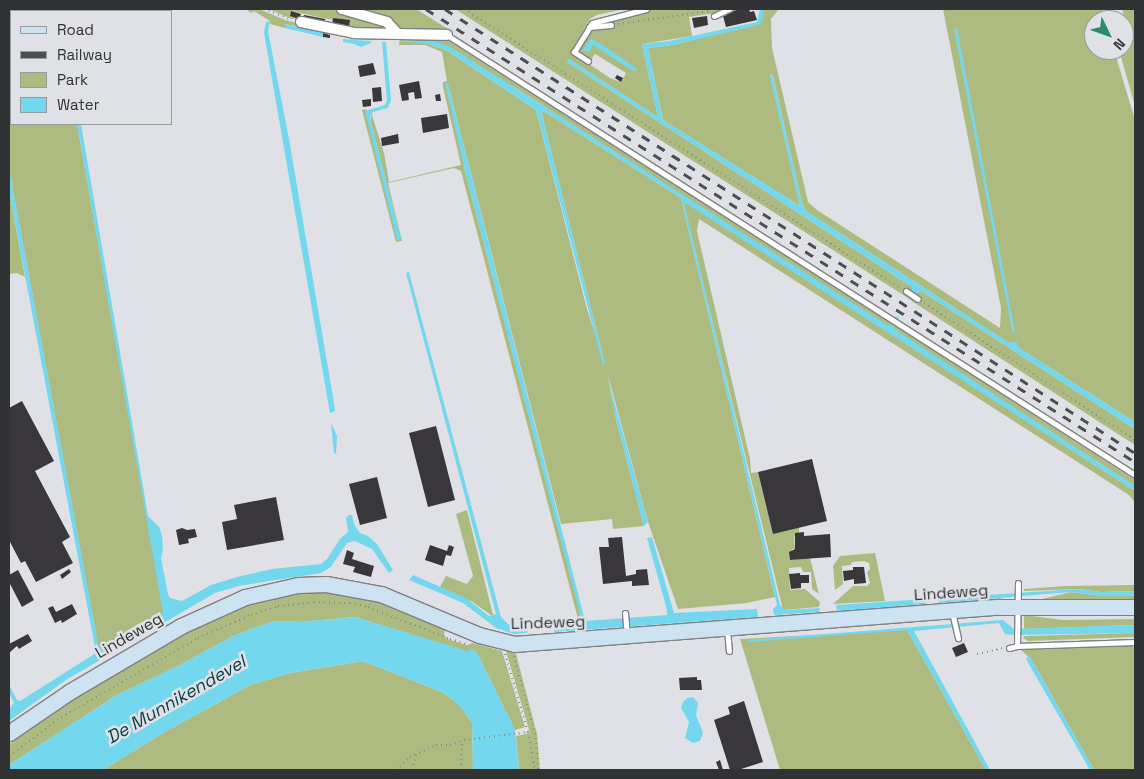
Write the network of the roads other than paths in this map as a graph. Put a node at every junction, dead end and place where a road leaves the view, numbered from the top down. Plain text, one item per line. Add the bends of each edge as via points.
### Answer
1 (342, 9) edge
2 (646, 9) edge
3 (729, 9) edge
4 (718, 13) road end
5 (301, 22) road end
6 (611, 25) road end
7 (589, 28) junction
8 (397, 34) junction
9 (447, 35) joint
10 (588, 61) dead end
11 (906, 291) road end
12 (918, 299) road end
13 (1135, 475) edge
14 (1017, 586) dead end
15 (1135, 607) edge
16 (1017, 609) junction
17 (952, 614) junction
18 (625, 615) dead end
19 (727, 628) junction
20 (627, 632) junction
21 (958, 638) dead end
22 (1135, 642) edge
23 (1018, 646) junction
24 (1009, 648) road end
25 (729, 651) dead end
26 (9, 733) edge

1 - 8 street via 387,22
2 - 7 lane via 599,20
3 - 4 lane
5 - 8 street via 338,31
6 - 7 lane
7 - 10 lane via 574,52
8 - 9 street
9 - 13 lane
11 - 12 lane
14 - 16 lane
15 - 16 main road, Lindeweg
16 - 17 main road, Lindeweg
16 - 23 lane
17 - 19 main road, Lindeweg
17 - 21 lane
18 - 20 lane
19 - 20 main road, Lindeweg
19 - 25 lane
20 - 26 main road, Lindeweg via 509,647 393,598 366,591 326,584 279,588 245,597 181,626 69,692
22 - 23 lane
23 - 24 lane

